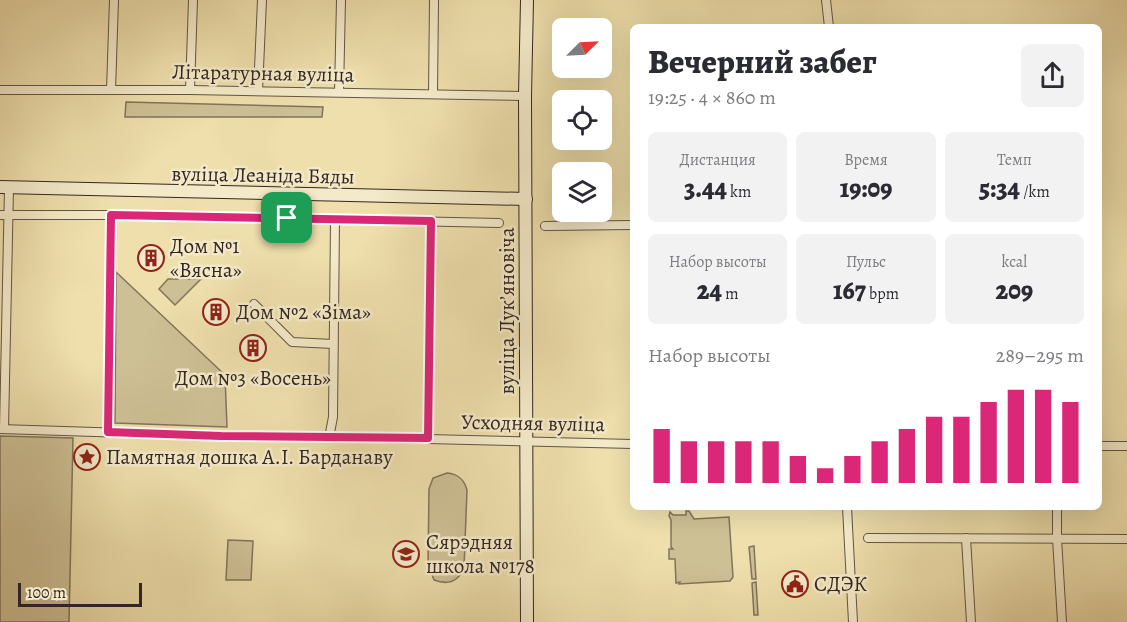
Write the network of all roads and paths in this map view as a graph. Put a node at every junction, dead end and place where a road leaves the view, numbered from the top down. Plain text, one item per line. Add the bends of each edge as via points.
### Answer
1 (114, 0) edge
2 (193, 0) edge
3 (262, 0) edge
4 (341, 0) edge
5 (434, 0) edge
6 (527, 0) edge
7 (826, 0) edge
8 (829, 24) edge
9 (0, 90) edge
10 (111, 90) junction
11 (190, 90) junction
12 (258, 91) junction
13 (339, 92) junction
14 (433, 94) junction
15 (525, 96) junction
16 (5, 187) edge
17 (526, 199) junction
18 (4, 215) edge
19 (111, 215) junction
20 (334, 220) junction
21 (431, 221) junction
22 (499, 223) dead end
23 (630, 225) edge
24 (545, 226) dead end
25 (254, 304) dead end
26 (333, 344) junction
27 (2, 429) edge
28 (108, 432) junction
29 (329, 438) junction
30 (428, 438) junction
31 (527, 442) junction
32 (630, 444) edge
33 (1102, 446) edge
34 (1127, 446) edge
35 (847, 510) edge
36 (1057, 510) edge
37 (868, 538) dead end
38 (966, 538) junction
39 (1057, 538) junction
40 (1127, 539) edge
41 (527, 622) edge
42 (853, 622) edge
43 (971, 622) edge
44 (1062, 622) edge

1 - 10 street
2 - 11 street
3 - 12 street
4 - 13 street
5 - 14 street
6 - 15 main road, вуліца Лукʼяновіча
7 - 8 street
9 - 10 street, Літаратурная вуліца
10 - 11 street, Літаратурная вуліца
11 - 12 street, Літаратурная вуліца
12 - 13 street, Літаратурная вуліца
13 - 14 street, Літаратурная вуліца
14 - 15 street, Літаратурная вуліца
15 - 17 main road, вуліца Лукʼяновіча
16 - 17 main road, вуліца Леаніда Бяды
16 - 18 street
17 - 31 main road, вуліца Лукʼяновіча
18 - 19 street
18 - 27 street
19 - 20 street
19 - 28 street
20 - 21 street
20 - 26 street
21 - 22 street
21 - 30 street
23 - 24 street
25 - 26 street via 292,342
26 - 29 street via 333,417
27 - 28 street, Усходняя вуліца
28 - 29 street, Усходняя вуліца
29 - 30 street, Усходняя вуліца
30 - 31 street, Усходняя вуліца
31 - 32 street, Усходняя вуліца
31 - 41 main road, вуліца Лукʼяновіча
33 - 34 street
35 - 42 street
36 - 39 street
37 - 38 street
38 - 39 street
38 - 43 street
39 - 40 street
39 - 44 street

